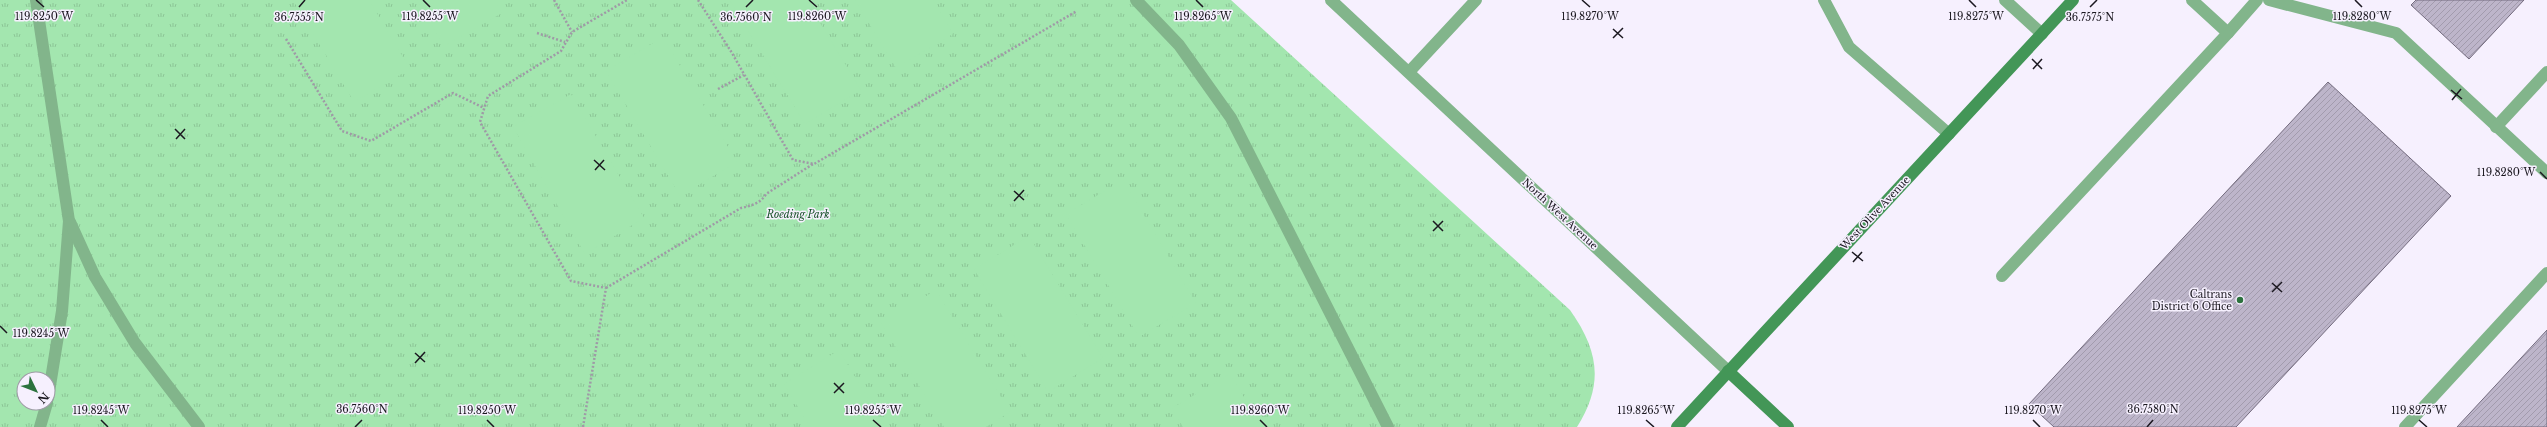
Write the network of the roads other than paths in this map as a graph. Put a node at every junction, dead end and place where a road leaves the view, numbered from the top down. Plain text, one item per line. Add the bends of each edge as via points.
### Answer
1 (36, 0) edge
2 (1136, 0) edge
3 (1331, 0) edge
4 (1476, 0) edge
5 (1824, 0) edge
6 (2005, 0) edge
7 (2073, 0) edge
8 (2192, 0) edge
9 (2257, 0) edge
10 (2269, 0) edge
11 (2228, 33) junction
12 (2042, 34) junction
13 (1408, 72) junction
14 (2547, 72) edge
15 (2496, 127) junction
16 (1949, 134) junction
17 (2547, 174) edge
18 (69, 221) junction
19 (2547, 273) edge
20 (2002, 276) dead end
21 (52, 371) edge
22 (1728, 371) junction
23 (45, 411) edge
24 (40, 427) edge
25 (199, 427) edge
26 (1388, 427) edge
27 (1677, 427) edge
28 (1788, 427) edge
29 (2405, 427) edge

1 - 18 street
2 - 26 street via 1180,45 1231,118
3 - 13 street, North West Avenue
4 - 13 street
5 - 16 street via 1849,47
6 - 12 street
7 - 12 main road, West Olive Avenue
8 - 11 street
9 - 11 street
10 - 15 street via 2396,33
11 - 20 street
12 - 16 main road, West Olive Avenue
13 - 22 street, North West Avenue
14 - 15 street
15 - 17 street
16 - 22 main road, West Olive Avenue
18 - 21 street via 62,311
18 - 25 street via 95,277 135,342
19 - 29 street
22 - 27 main road, West Olive Avenue
22 - 28 main road, North West Avenue
23 - 24 street

